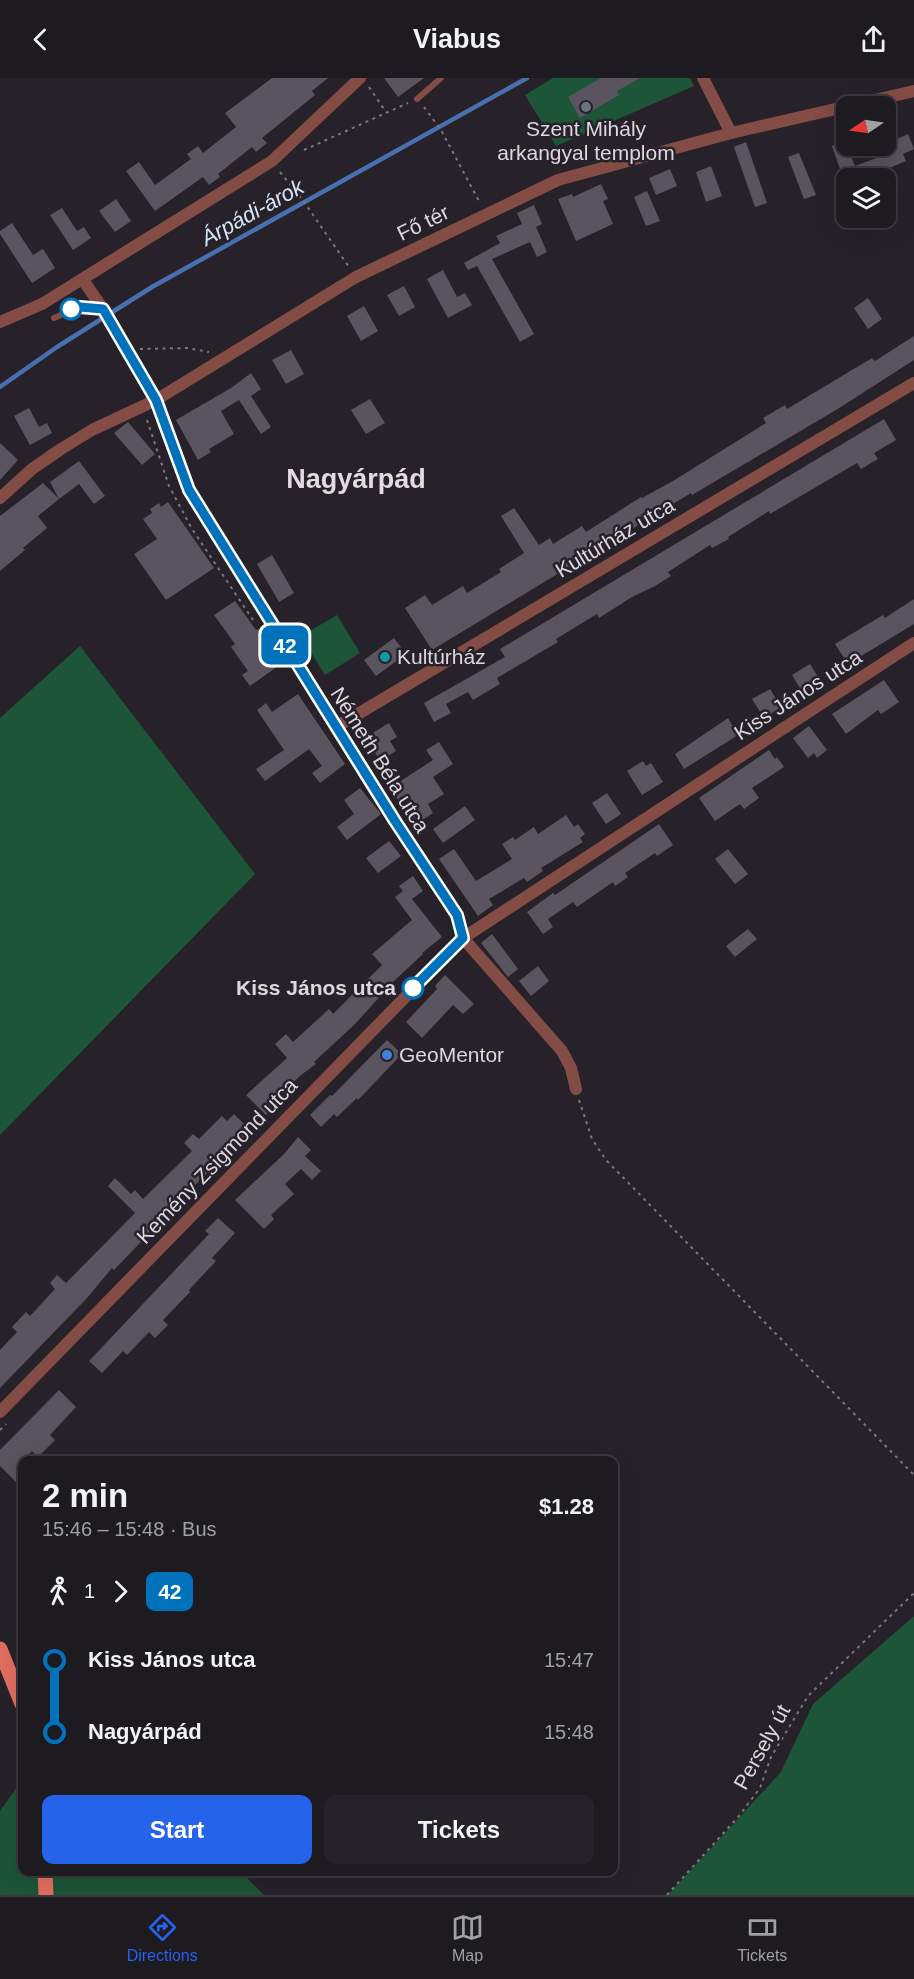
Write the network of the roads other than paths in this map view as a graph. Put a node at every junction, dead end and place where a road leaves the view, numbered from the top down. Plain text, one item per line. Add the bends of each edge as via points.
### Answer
1 (441, 78) edge
2 (703, 78) edge
3 (365, 82) edge
4 (914, 91) edge
5 (417, 99) road end
6 (731, 133) junction
7 (83, 280) junction
8 (103, 309) junction
9 (54, 318) dead end
10 (0, 322) edge
11 (914, 382) edge
12 (156, 400) junction
13 (0, 498) edge
14 (914, 643) edge
15 (336, 727) junction
16 (463, 938) junction
17 (576, 1089) road end
18 (0, 1412) edge
19 (0, 1649) edge
20 (18, 1694) edge
21 (45, 1876) edge
22 (46, 1895) edge

1 - 5 lane
2 - 6 street
3 - 7 street via 272,161
4 - 6 street, Fő tér
6 - 12 street, Fő tér via 558,180 485,213 356,277
7 - 8 street, Németh Béla utca
7 - 10 street
8 - 9 lane via 80,307
8 - 12 street, Németh Béla utca
11 - 15 street, Kultúrház utca
12 - 13 street, Fő tér via 61,449
12 - 15 street, Németh Béla utca via 189,490
14 - 16 street, Kiss János utca
15 - 16 street, Németh Béla utca via 457,915
16 - 17 street, Németh Béla utca via 562,1051
16 - 18 street, Kemény Zsigmond utca
19 - 20 main road
21 - 22 main road

